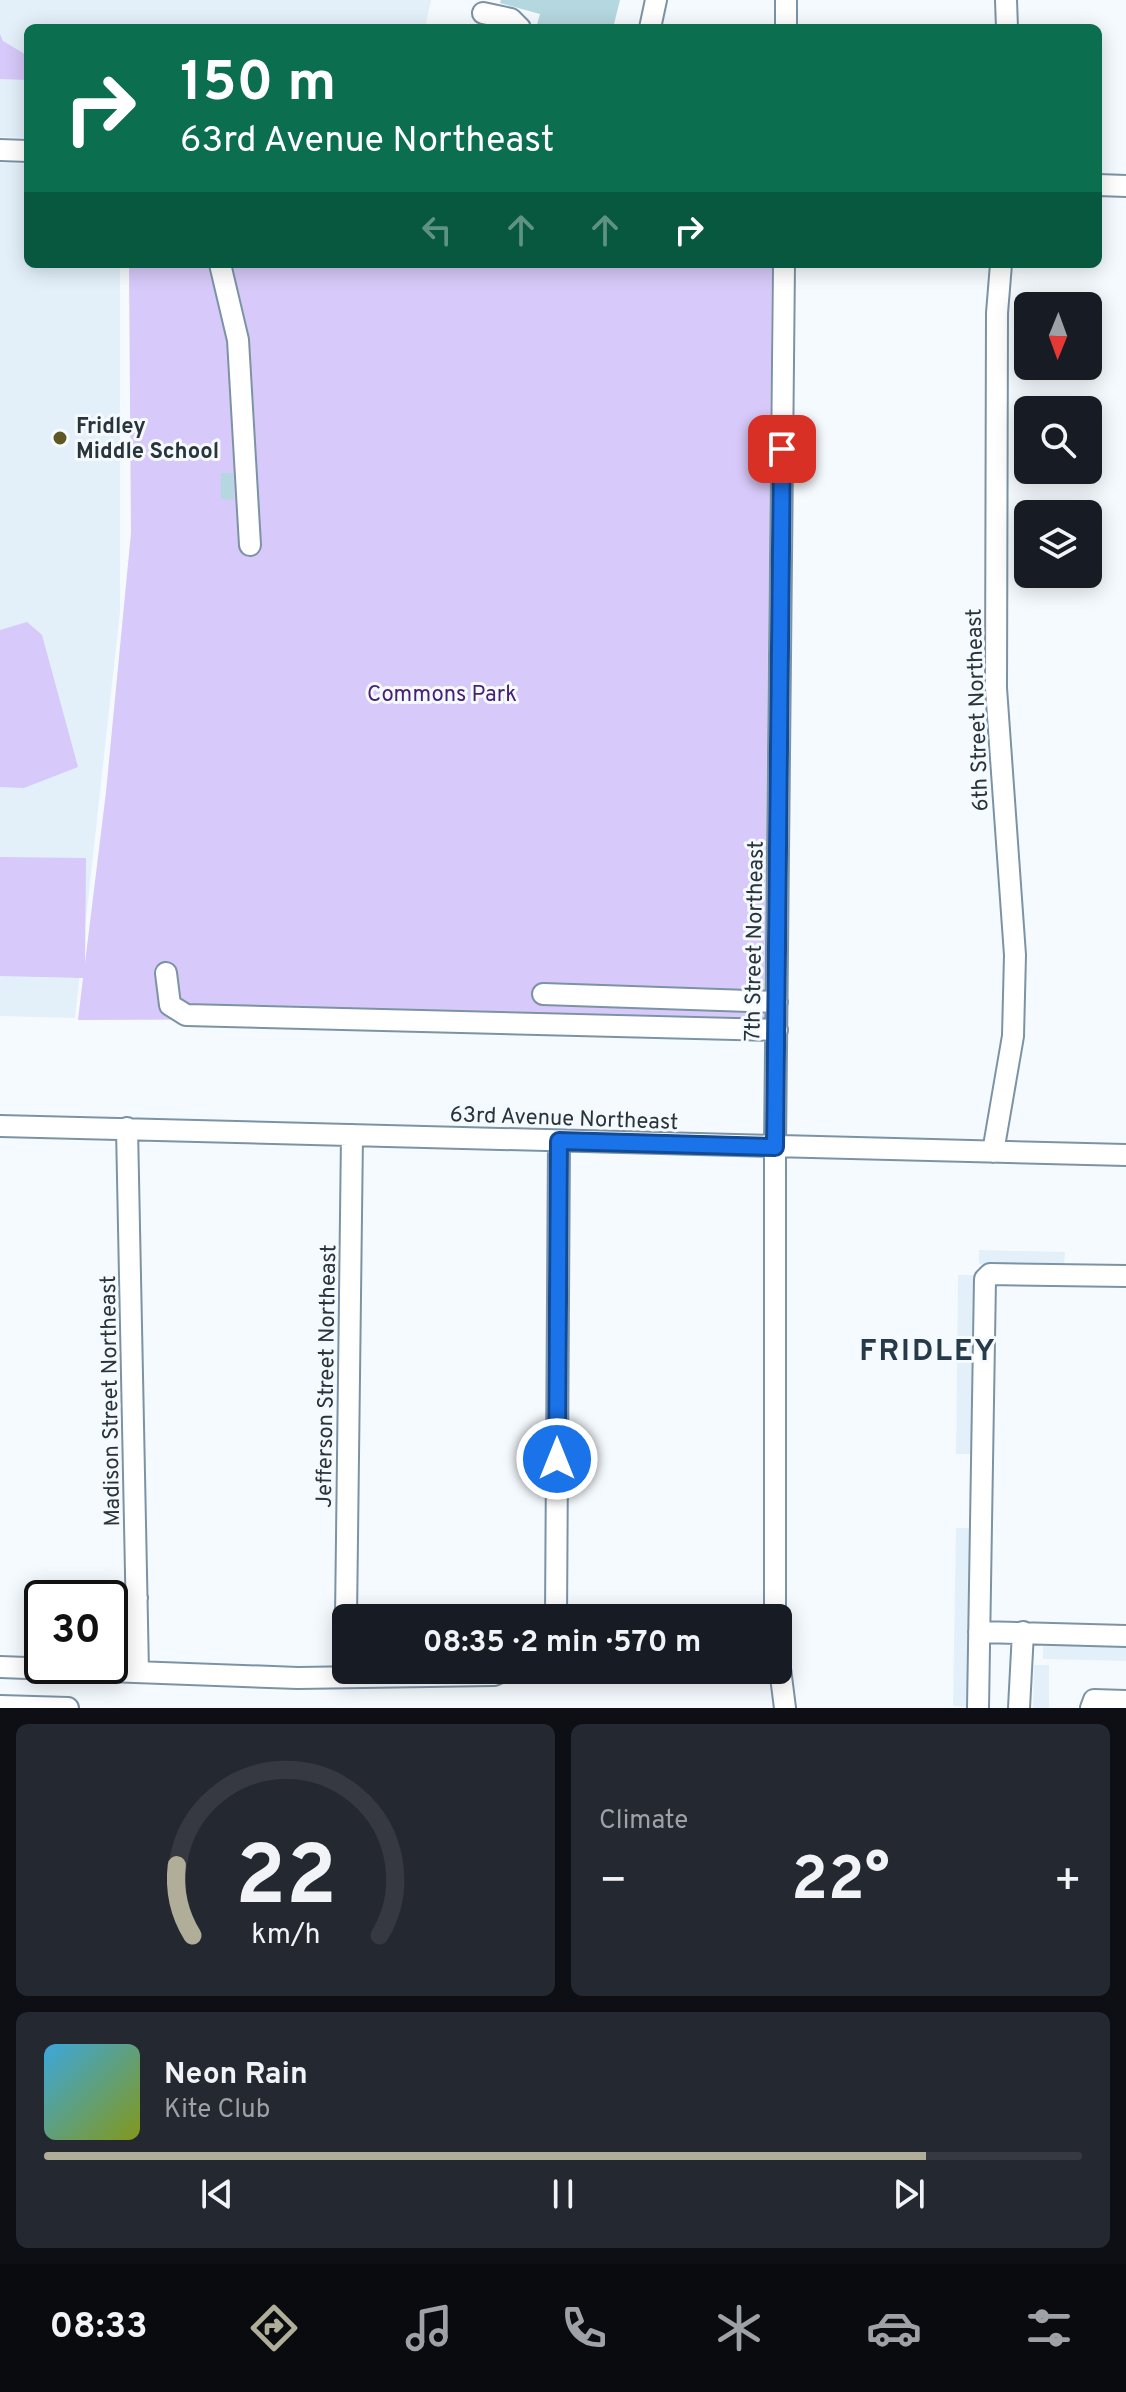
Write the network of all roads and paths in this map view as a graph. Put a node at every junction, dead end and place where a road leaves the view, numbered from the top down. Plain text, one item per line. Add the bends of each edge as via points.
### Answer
1 (656, 0) edge
2 (786, 0) edge
3 (1006, 0) edge
4 (483, 14) edge
5 (516, 24) edge
6 (651, 24) edge
7 (786, 24) edge
8 (1007, 24) edge
9 (0, 150) edge
10 (24, 151) edge
11 (1102, 185) edge
12 (1126, 186) edge
13 (221, 268) edge
14 (784, 268) edge
15 (1001, 268) edge
16 (250, 545) dead end
17 (166, 973) dead end
18 (543, 994) dead end
19 (777, 1002) junction
20 (777, 1030) junction
21 (0, 1126) edge
22 (127, 1128) junction
23 (352, 1135) junction
24 (559, 1141) junction
25 (775, 1147) junction
26 (993, 1152) junction
27 (1126, 1155) edge
28 (1126, 1276) edge
29 (128, 1598) edge
30 (137, 1598) junction
31 (346, 1604) edge
32 (556, 1604) edge
33 (775, 1604) edge
34 (979, 1632) junction
35 (1023, 1632) junction
36 (1126, 1636) edge
37 (0, 1667) edge
38 (138, 1672) junction
39 (332, 1678) edge
40 (782, 1684) edge
41 (1126, 1701) edge
42 (0, 1706) edge
43 (68, 1708) edge
44 (785, 1708) edge
45 (978, 1708) edge
46 (1019, 1708) edge
47 (1091, 1708) edge

1 - 6 street
2 - 7 street
3 - 8 street
4 - 5 street
9 - 10 street
11 - 12 street
13 - 16 street via 238,340
14 - 19 street, 7th Street Northeast
15 - 26 street, 6th Street Northeast via 996,688 1015,996
17 - 20 street via 170,1005 186,1015
18 - 19 street
19 - 20 street, 7th Street Northeast
20 - 25 street, 7th Street Northeast
21 - 22 street, 63rd Avenue Northeast
22 - 23 street, 63rd Avenue Northeast
22 - 30 street, Madison Street Northeast
23 - 24 street, 63rd Avenue Northeast
23 - 31 street, Jefferson Street Northeast
24 - 25 street, 63rd Avenue Northeast
24 - 32 street
25 - 26 street, 63rd Avenue Northeast
25 - 33 street, 7th Street Northeast
26 - 27 street, 63rd Avenue Northeast
28 - 34 street via 990,1274 985,1279
29 - 30 street
30 - 38 street, Madison Street Northeast
34 - 35 street
34 - 45 street
35 - 36 street
35 - 46 street
37 - 38 street
38 - 39 street
40 - 44 street
41 - 47 street via 1094,1700
42 - 43 street

